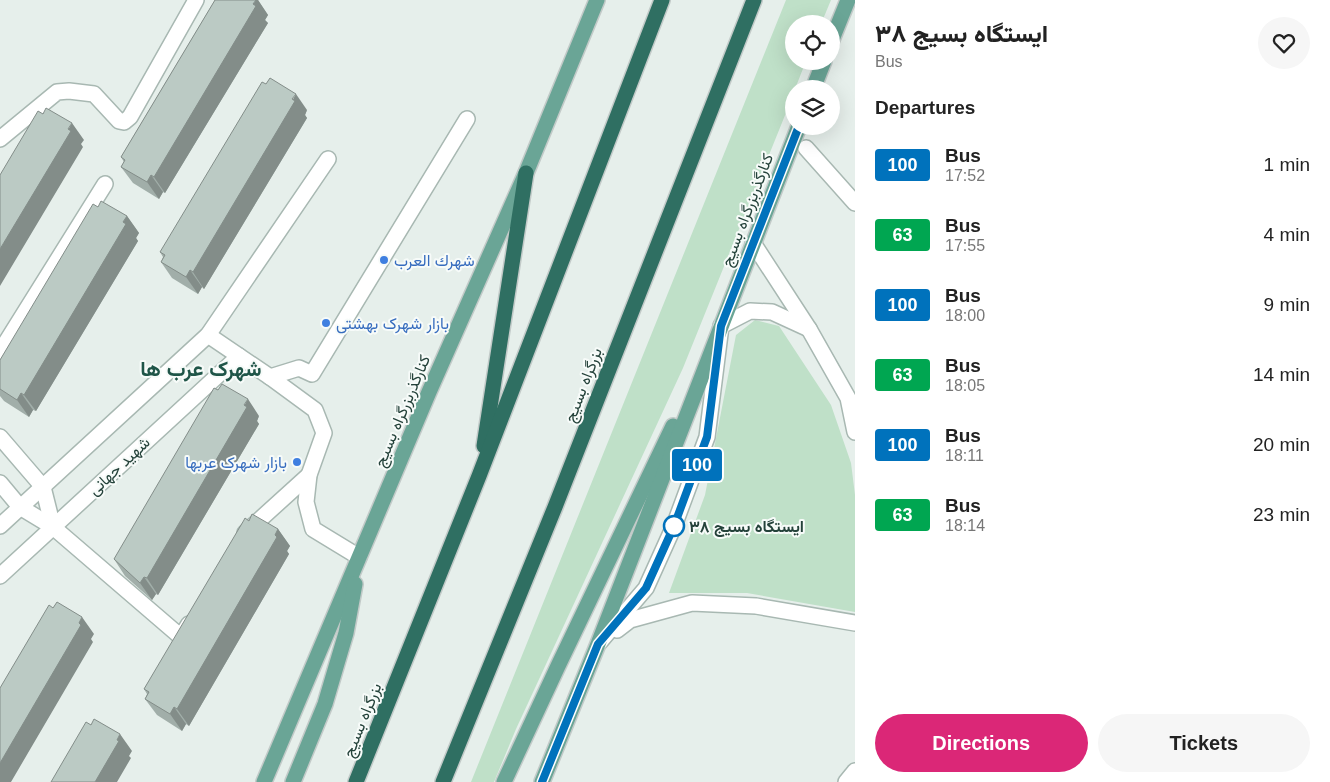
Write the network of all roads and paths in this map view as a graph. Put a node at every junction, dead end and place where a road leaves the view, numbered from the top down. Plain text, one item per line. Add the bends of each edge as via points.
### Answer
1 (196, 0) edge
2 (596, 0) edge
3 (662, 0) edge
4 (754, 0) edge
5 (848, 0) edge
6 (840, 20) edge
7 (467, 119) dead end
8 (795, 135) edge
9 (0, 139) edge
10 (806, 148) dead end
11 (328, 159) dead end
12 (526, 173) junction
13 (105, 184) dead end
14 (855, 203) edge
15 (753, 243) junction
16 (721, 326) junction
17 (809, 329) junction
18 (208, 335) junction
19 (0, 352) edge
20 (239, 356) junction
21 (270, 376) junction
22 (855, 432) edge
23 (0, 437) edge
24 (309, 475) junction
25 (479, 476) junction
26 (0, 483) edge
27 (42, 487) junction
28 (20, 507) junction
29 (0, 526) edge
30 (53, 527) junction
31 (235, 546) edge
32 (359, 558) junction
33 (0, 576) edge
34 (196, 612) edge
35 (855, 624) edge
36 (598, 644) junction
37 (855, 771) edge
38 (264, 782) edge
39 (293, 782) edge
40 (356, 782) edge
41 (443, 782) edge
42 (504, 782) edge
43 (542, 782) edge
44 (846, 782) edge

1 - 9 street via 130,117 124,122 119,121 94,94 57,92
2 - 12 main road, کنارگذربزرگراه بسیج
3 - 25 highway, بزرگراه بسیج
4 - 41 highway, بزرگراه بسیج
5 - 6 main road
7 - 21 street via 312,374 299,368
8 - 15 main road, کنارگذربزرگراه بسیج
10 - 14 street
11 - 18 street
12 - 25 highway
12 - 32 main road, کنارگذربزرگراه بسیج via 428,392
13 - 19 street
15 - 16 main road, کنارگذربزرگراه بسیج
15 - 17 street
16 - 17 street via 750,311 772,312
16 - 36 main road, کنارگذربزرگراه بسیج
16 - 36 street via 707,437 674,526 646,588
16 - 42 main road
17 - 22 street via 848,398
18 - 20 street
18 - 27 street
20 - 21 street
20 - 30 street, شهید جهانی
21 - 24 street via 315,410 324,433
23 - 27 street
24 - 31 street
24 - 32 street via 306,502 313,529
25 - 40 highway, بزرگراه بسیج
26 - 28 street
27 - 28 street
27 - 30 street
28 - 29 street
28 - 30 street
30 - 33 street, شهید جهانی
30 - 34 street via 181,637
32 - 38 main road, کنارگذربزرگراه بسیج
32 - 39 main road via 346,633 325,704
35 - 36 street via 756,606 692,603 630,620
36 - 43 main road, کنارگذربزرگراه بسیج
37 - 44 street

